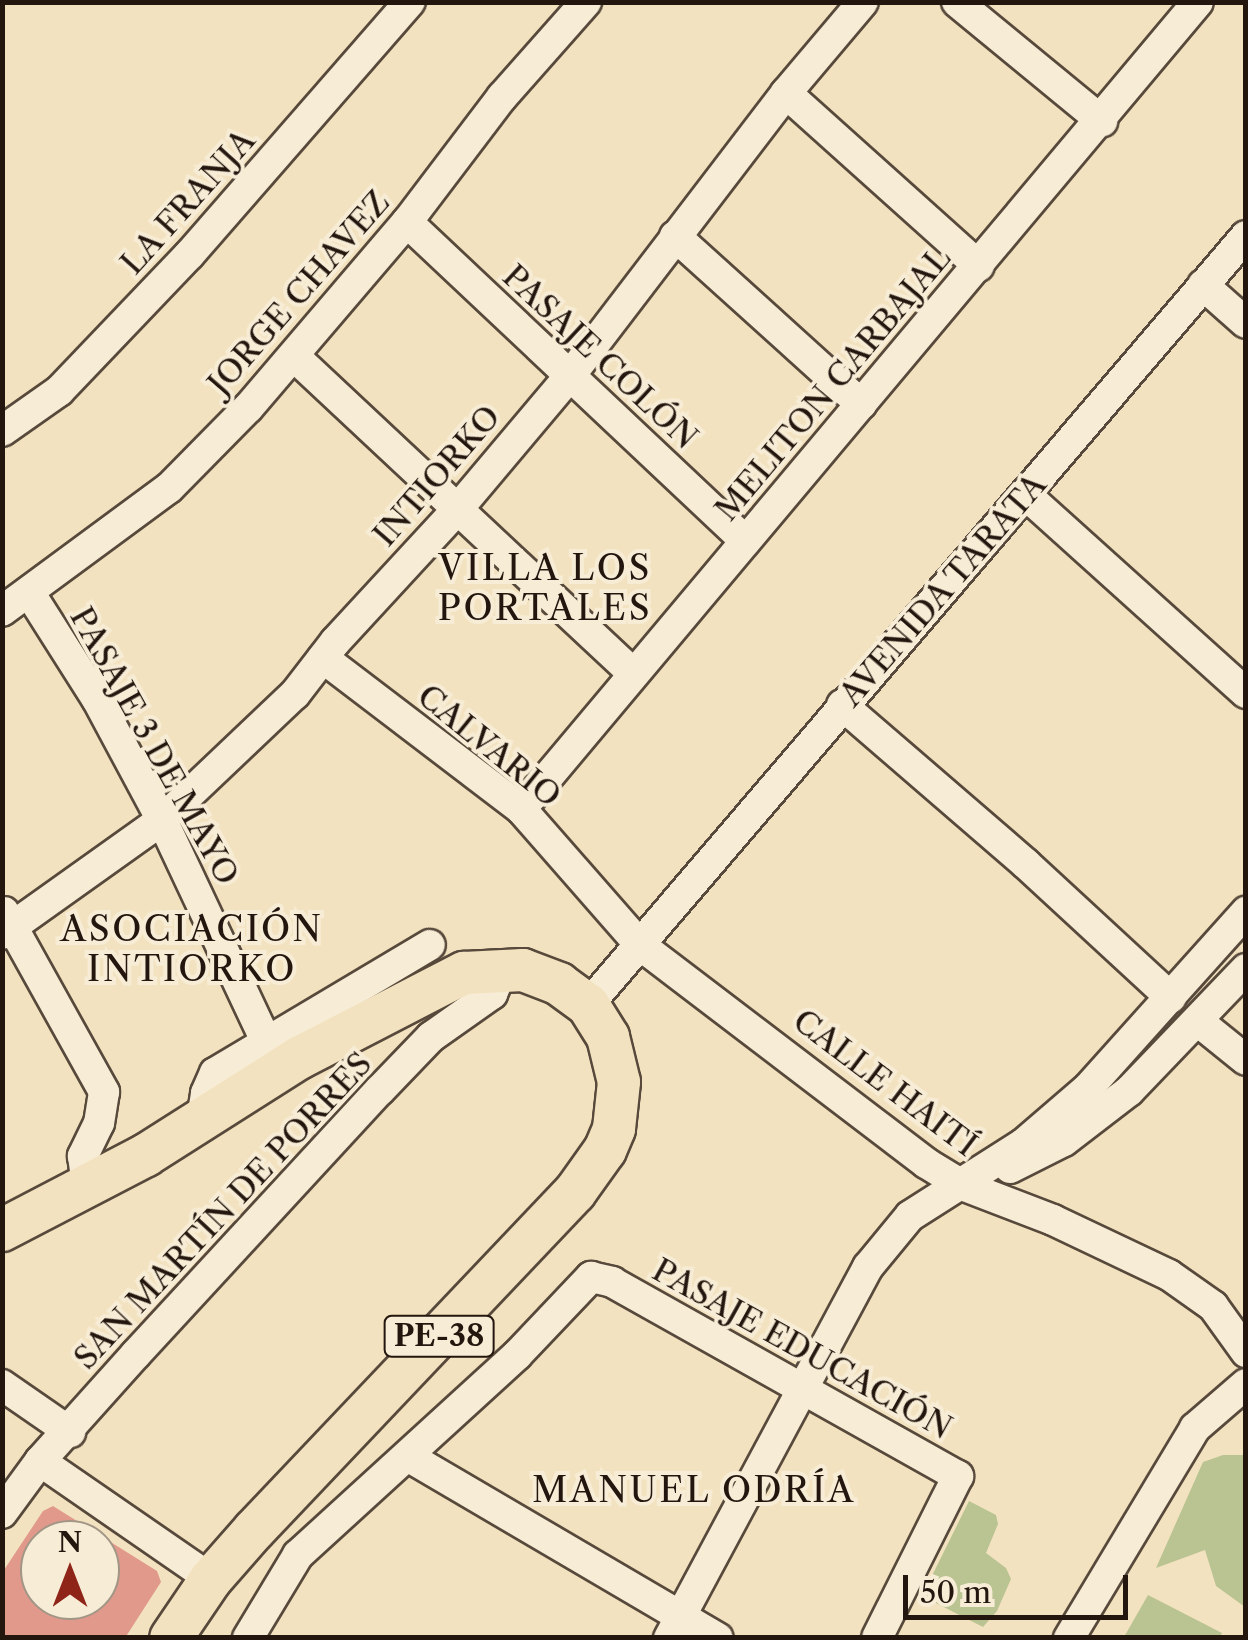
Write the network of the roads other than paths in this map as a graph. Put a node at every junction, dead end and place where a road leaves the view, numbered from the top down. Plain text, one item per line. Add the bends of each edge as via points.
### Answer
1 (410, 2) edge
2 (586, 2) edge
3 (862, 2) edge
4 (957, 2) edge
5 (1198, 2) edge
6 (786, 94) junction
7 (1102, 121) junction
8 (407, 222) junction
9 (675, 236) junction
10 (1246, 236) edge
11 (979, 266) junction
12 (1203, 286) junction
13 (1246, 323) edge
14 (295, 357) junction
15 (569, 377) junction
16 (861, 404) junction
17 (2, 431) edge
18 (1026, 495) junction
19 (456, 511) junction
20 (745, 541) junction
21 (29, 592) junction
22 (2, 610) edge
23 (323, 658) junction
24 (633, 673) junction
25 (1246, 693) edge
26 (842, 705) junction
27 (520, 810) junction
28 (162, 820) junction
29 (1246, 912) edge
30 (6, 924) edge
31 (430, 944) dead end
32 (640, 944) junction
33 (503, 968) junction
34 (1246, 969) edge
35 (1171, 998) junction
36 (588, 1006) junction
37 (1199, 1022) junction
38 (267, 1043) junction
39 (1246, 1060) edge
40 (202, 1119) junction
41 (87, 1186) junction
42 (962, 1186) junction
43 (2, 1230) edge
44 (1246, 1352) edge
45 (1246, 1384) edge
46 (2, 1385) edge
47 (802, 1391) junction
48 (70, 1432) junction
49 (410, 1457) junction
50 (40, 1461) junction
51 (2, 1513) edge
52 (255, 1529) junction
53 (298, 1556) junction
54 (211, 1580) junction
55 (675, 1627) edge
56 (171, 1638) edge
57 (248, 1638) edge
58 (718, 1638) edge
59 (877, 1638) edge
60 (1068, 1638) edge

1 - 17 street, LA FRANJA via 190,256 59,391
2 - 8 street, JORGE CHAVEZ via 502,97
3 - 6 street, INTIORKO
4 - 7 street
5 - 7 street, MELITON CARBAJAL
6 - 9 street, INTIORKO
6 - 11 street
7 - 11 street, MELITON CARBAJAL
8 - 14 street, JORGE CHAVEZ
8 - 15 street, PASAJE COLÓN
9 - 15 street, INTIORKO
9 - 16 street
10 - 12 street, AVENIDA TARATA
11 - 16 street, MELITON CARBAJAL
12 - 13 street
12 - 18 street, AVENIDA TARATA
14 - 19 street
14 - 21 street, JORGE CHAVEZ via 170,488
15 - 19 street, INTIORKO
15 - 20 street, PASAJE COLÓN
16 - 20 street, MELITON CARBAJAL
18 - 25 street
18 - 26 street, AVENIDA TARATA
19 - 23 street, INTIORKO
19 - 24 street
20 - 24 street, MELITON CARBAJAL
21 - 22 street, JORGE CHAVEZ
21 - 28 street, PASAJE 3 DE MAYO
23 - 27 street, CALVARIO
23 - 28 street, INTIORKO via 270,720
24 - 27 street, MELITON CARBAJAL
26 - 32 street, AVENIDA TARATA
26 - 35 street
27 - 32 street, CALVARIO
28 - 30 street, INTIORKO
28 - 38 street, PASAJE 3 DE MAYO
29 - 35 street
30 - 41 street via 104,1092 99,1123 82,1156
31 - 38 street
32 - 36 street, AVENIDA TARATA
32 - 42 street, CALLE HAITÍ
33 - 36 highway, PE-38 via 541,976
33 - 40 highway, PE-38 via 446,980
33 - 48 street, SAN MARTÍN DE PORRES via 492,994 431,1037
34 - 37 street
35 - 42 street via 1088,1088
36 - 52 highway, PE-38 via 608,1037 620,1082 605,1150 575,1192
37 - 39 street
37 - 42 street via 1130,1091 1064,1141 1034,1160
38 - 40 street via 215,1073
40 - 41 highway, PE-38
41 - 43 highway, PE-38
42 - 44 street, CALLE HAITÍ via 1168,1275 1213,1306
42 - 47 street via 910,1216 868,1267
45 - 60 street via 1195,1428
46 - 48 street
47 - 49 street, PASAJE EDUCACIÓN via 612,1282 591,1277
47 - 55 street
47 - 59 street, PASAJE EDUCACIÓN via 958,1476
48 - 50 street, SAN MARTÍN DE PORRES
49 - 53 street
49 - 55 street
50 - 51 street, SAN MARTÍN DE PORRES
50 - 54 street
52 - 53 street
52 - 54 highway, PE-38
53 - 57 street
54 - 56 highway, PE-38
55 - 58 street

